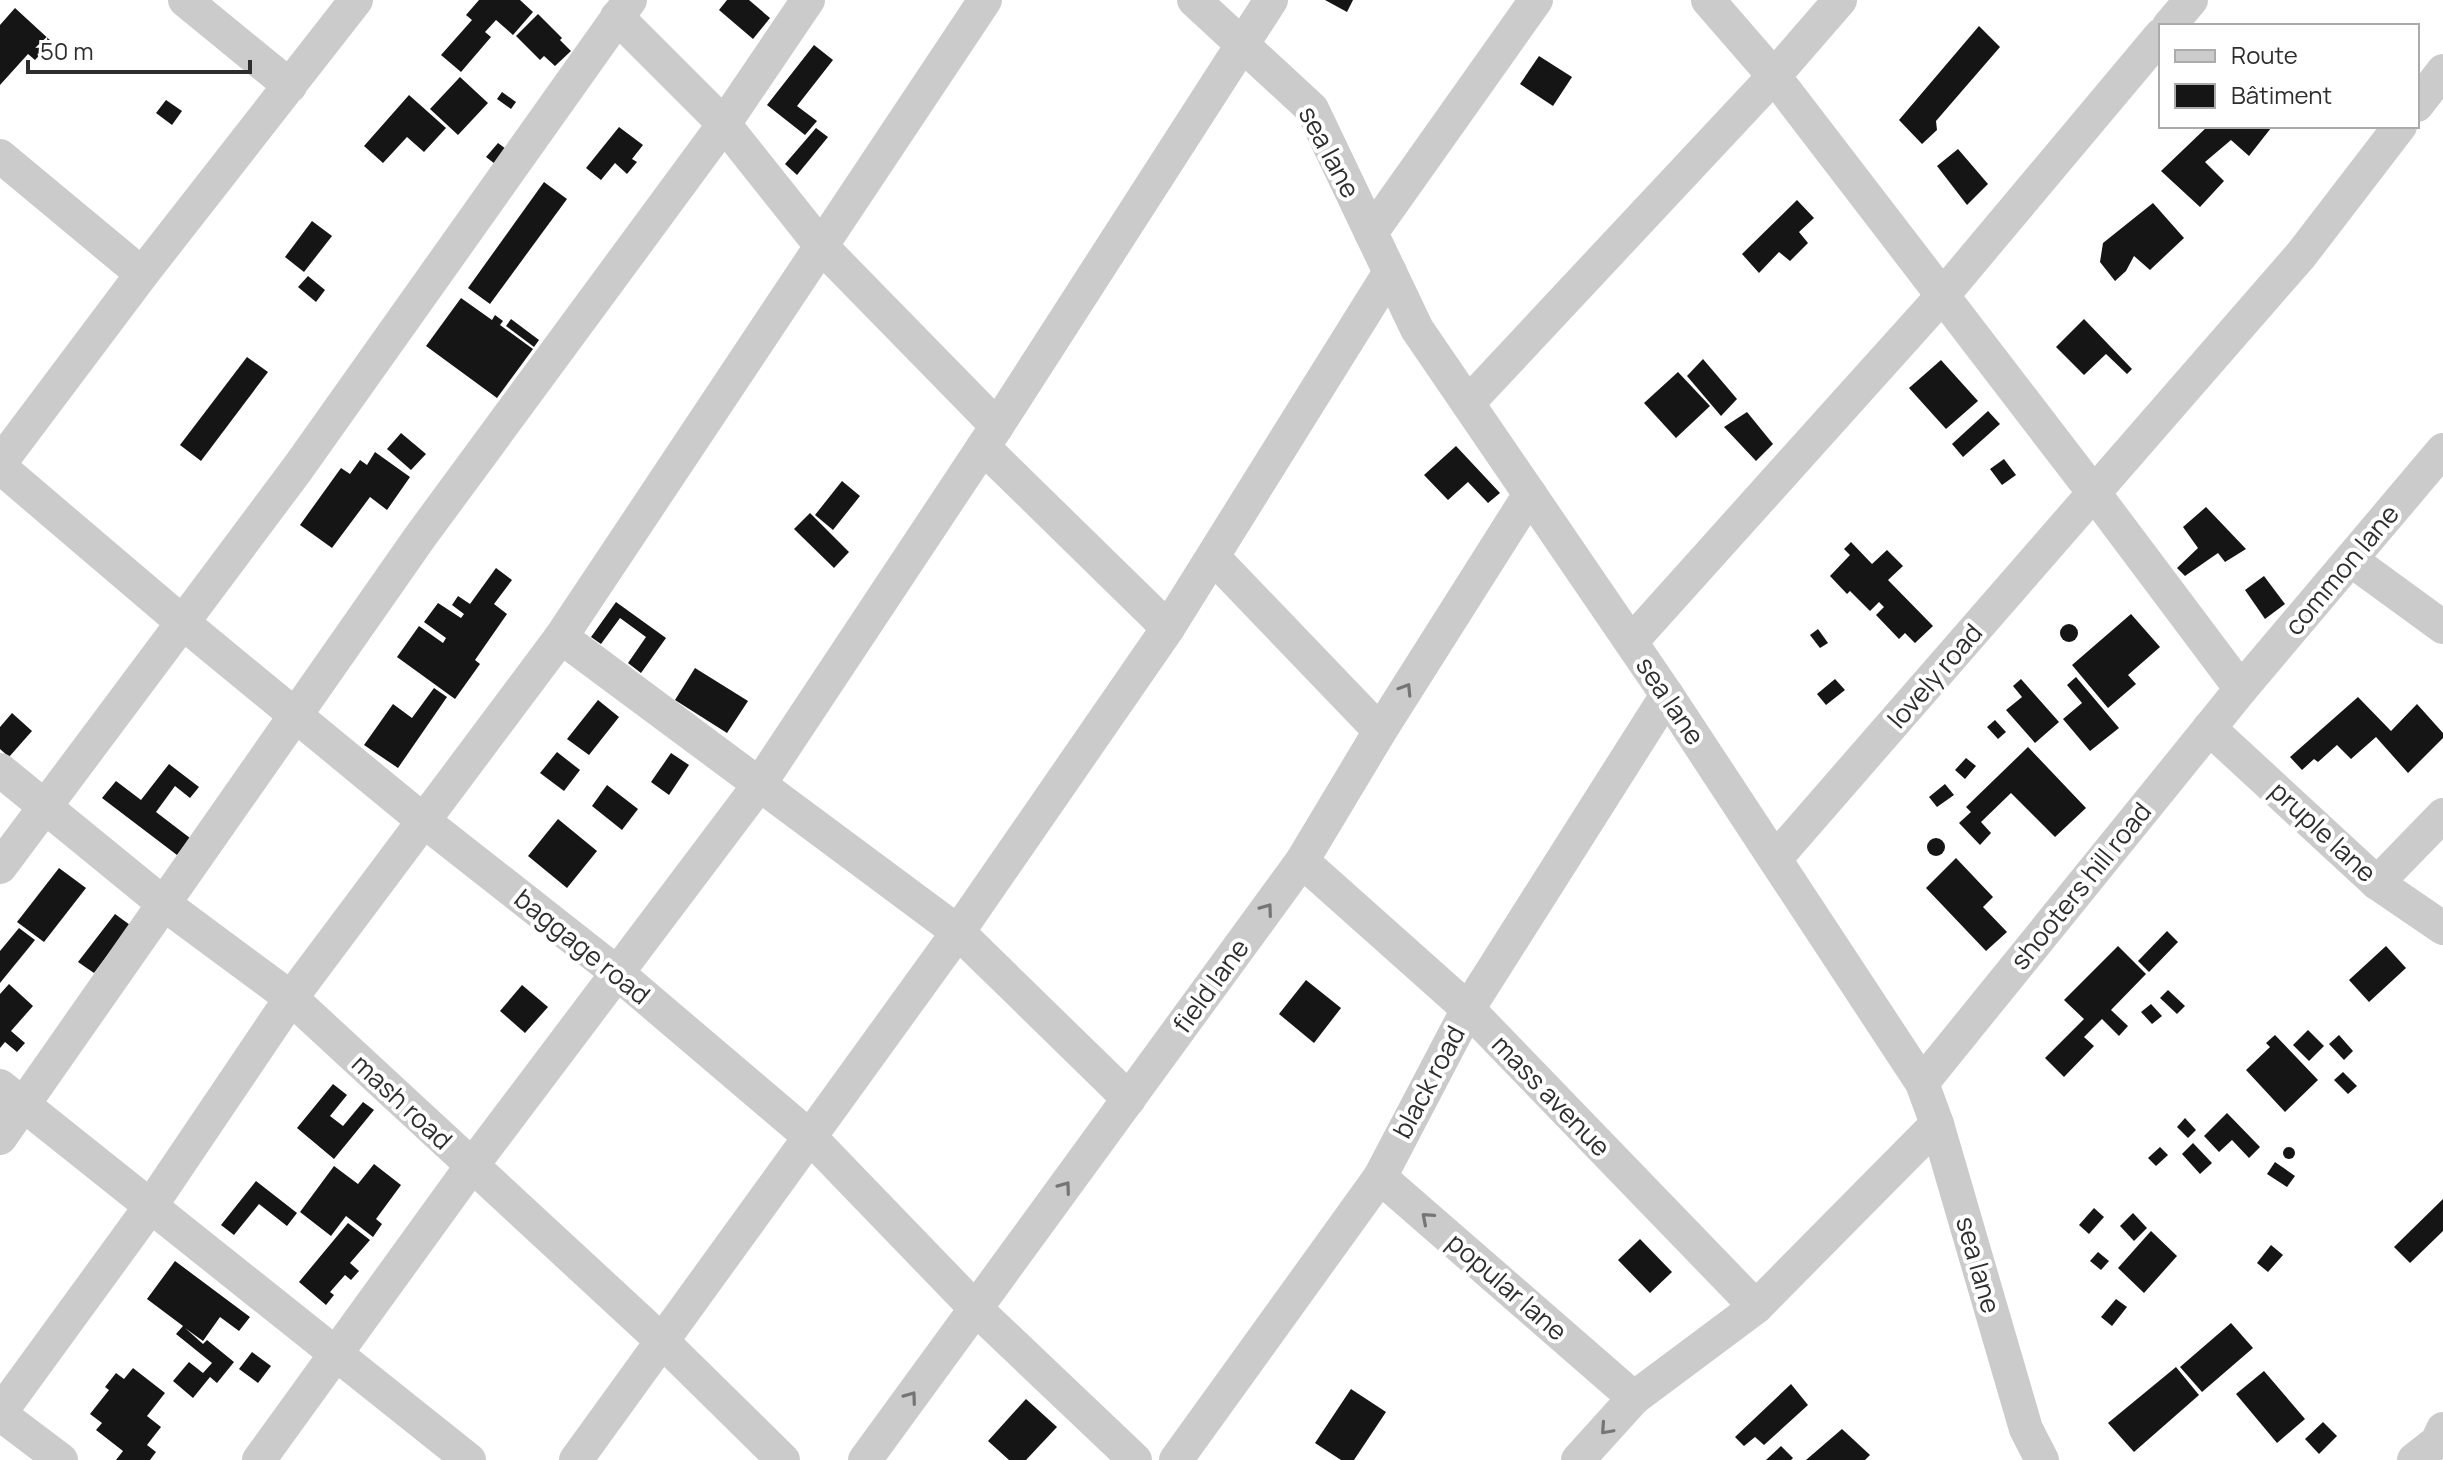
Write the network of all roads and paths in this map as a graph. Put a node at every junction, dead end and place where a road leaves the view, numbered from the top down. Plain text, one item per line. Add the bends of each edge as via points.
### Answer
1 (185, 0) edge
2 (356, 0) edge
3 (808, 0) edge
4 (985, 0) edge
5 (1194, 0) edge
6 (1271, 0) edge
7 (1536, 0) edge
8 (1708, 0) edge
9 (1840, 0) edge
10 (2191, 0) edge
11 (623, 8) edge
12 (2171, 24) edge
13 (2159, 37) edge
14 (1241, 44) junction
15 (2443, 71) edge
16 (1774, 76) junction
17 (290, 86) junction
18 (2419, 102) edge
19 (724, 124) junction
20 (2398, 128) edge
21 (0, 156) edge
22 (1371, 233) junction
23 (822, 247) junction
24 (1390, 272) junction
25 (142, 274) junction
26 (1943, 295) junction
27 (1468, 403) junction
28 (990, 436) junction
29 (2443, 450) edge
30 (0, 465) edge
31 (2094, 493) junction
32 (1530, 494) junction
33 (1213, 557) junction
34 (2351, 560) junction
35 (182, 622) junction
36 (2443, 627) edge
37 (1168, 628) junction
38 (561, 637) junction
39 (1631, 642) junction
40 (2241, 689) junction
41 (1667, 695) junction
42 (296, 715) junction
43 (2209, 728) junction
44 (1380, 731) junction
45 (0, 770) edge
46 (759, 785) junction
47 (44, 805) junction
48 (2443, 815) edge
49 (425, 822) junction
50 (1775, 859) junction
51 (1302, 861) junction
52 (0, 867) edge
53 (2377, 883) junction
54 (164, 904) junction
55 (2443, 928) edge
56 (958, 932) junction
57 (616, 972) junction
58 (291, 998) junction
59 (1468, 1009) junction
60 (1922, 1083) junction
61 (12, 1096) edge
62 (1129, 1099) junction
63 (1937, 1124) junction
64 (810, 1137) junction
65 (0, 1138) edge
66 (471, 1167) junction
67 (1380, 1177) junction
68 (150, 1207) junction
69 (1756, 1307) junction
70 (976, 1309) junction
71 (662, 1341) junction
72 (336, 1353) junction
73 (1634, 1398) junction
74 (0, 1414) edge
75 (2443, 1429) edge
76 (61, 1460) edge
77 (259, 1460) edge
78 (469, 1460) edge
79 (576, 1460) edge
80 (783, 1460) edge
81 (865, 1460) edge
82 (1135, 1460) edge
83 (1176, 1460) edge
84 (1578, 1460) edge
85 (2042, 1460) edge
86 (2414, 1460) edge

1 - 17 street
2 - 17 street
3 - 19 street
4 - 23 street
5 - 14 street, sea lane
6 - 14 street
7 - 22 street
8 - 16 street
9 - 16 street
10 - 12 street
11 - 19 street
11 - 35 street via 308,455
13 - 26 street
14 - 22 street, sea lane via 1312,109
14 - 28 street
15 - 18 street
16 - 26 street
16 - 27 street
17 - 25 street
19 - 23 street
19 - 42 street
20 - 31 street, lovely road via 2301,255
21 - 25 street
22 - 24 street, sea lane
23 - 28 street
23 - 38 street
24 - 27 street, sea lane via 1417,329
24 - 33 street
25 - 30 street
26 - 31 street
26 - 39 street
27 - 32 street, sea lane
28 - 37 street
28 - 46 street
29 - 34 street, common lane
30 - 35 street, baggage road
31 - 40 street
31 - 50 street, lovely road
32 - 39 street, sea lane
44 -> 32 street, field lane
33 - 37 street
33 - 44 street
34 - 36 street
34 - 40 street, common lane
35 - 42 street, baggage road
35 - 47 street
37 - 56 street
38 - 46 street
38 - 49 street
39 - 41 street, sea lane
40 - 43 street, shooters hill road
41 - 50 street, sea lane
41 - 59 street, black road
42 - 49 street, baggage road
42 - 54 street
43 - 53 street, pruple lane
43 - 60 street, shooters hill road
44 - 51 street, field lane
45 - 47 street, mash road
46 - 56 street
46 - 57 street
47 - 52 street
47 - 54 street, mash road
48 - 53 street
49 - 57 street, baggage road
49 - 58 street
50 - 60 street, sea lane
51 - 59 street, mass avenue
62 -> 51 street, field lane
53 - 55 street, pruple lane
54 - 58 street, mash road
54 - 61 street
56 - 62 street
56 - 64 street
57 - 64 street, baggage road
57 - 66 street
58 - 66 street, mash road
58 - 68 street
59 - 67 street, black road
59 - 69 street, mass avenue
60 - 63 street, sea lane
61 - 65 street
61 - 68 street
70 -> 62 street, field lane
63 - 69 street
63 - 85 street, sea lane via 2026,1429
64 - 70 street, baggage road
64 - 71 street
66 - 71 street, mash road
66 - 72 street
73 -> 67 street, popular lane
67 - 83 street, black road
68 - 72 street
68 - 74 street
69 - 73 street
81 -> 70 street, field lane
70 - 82 street, baggage road
71 - 79 street
71 - 80 street, mash road
72 - 77 street
72 - 78 street
73 -> 84 street
74 - 76 street
75 - 86 street via 2437,1442

